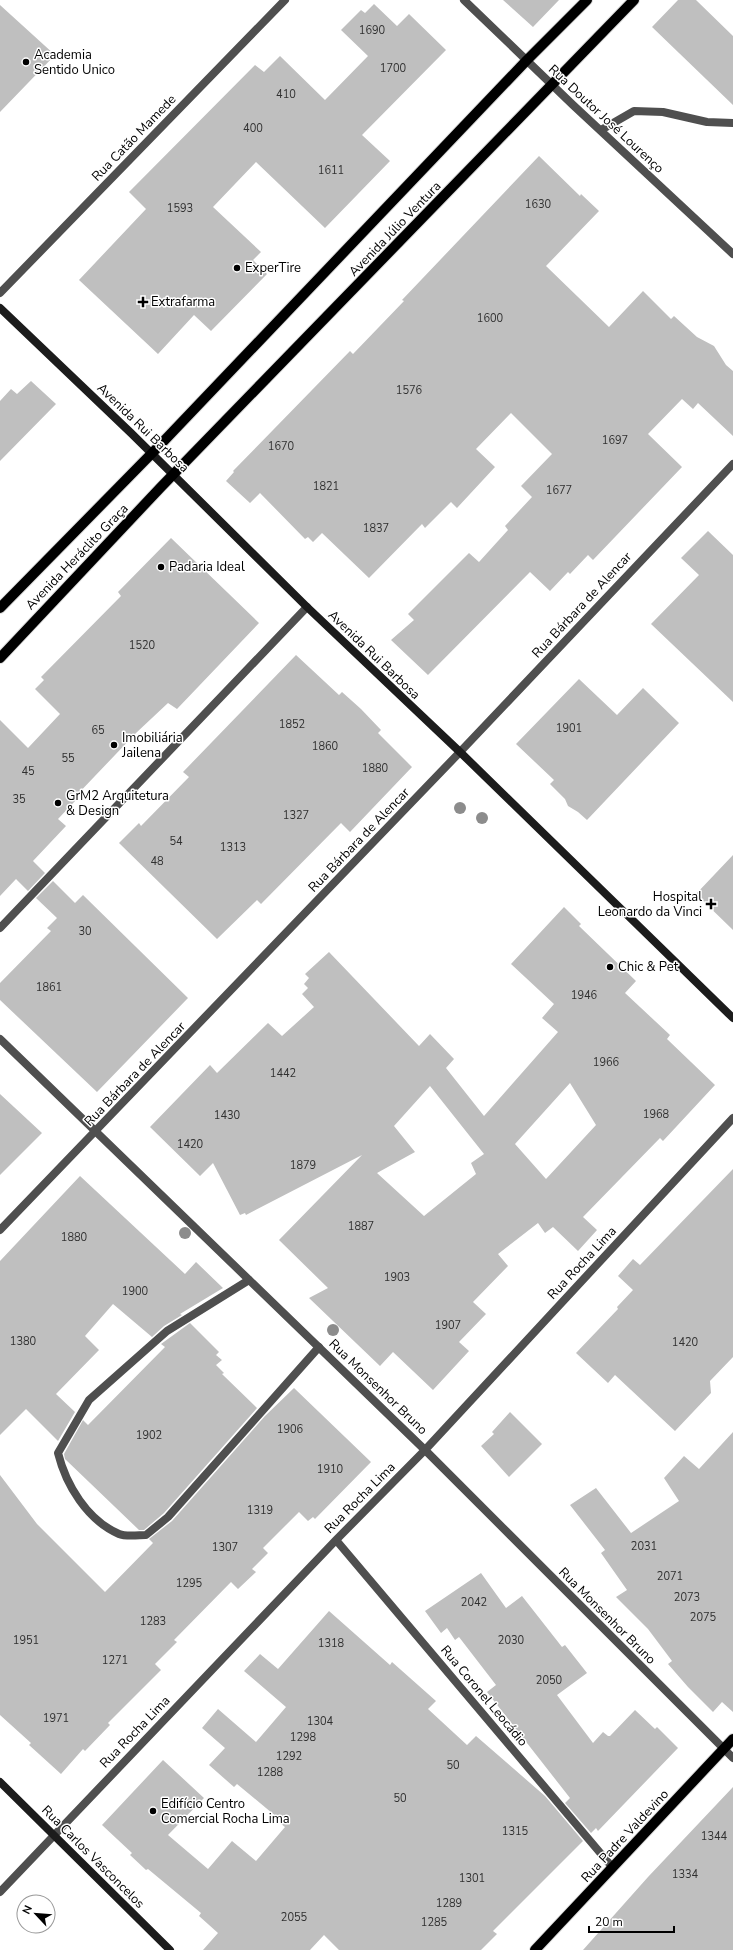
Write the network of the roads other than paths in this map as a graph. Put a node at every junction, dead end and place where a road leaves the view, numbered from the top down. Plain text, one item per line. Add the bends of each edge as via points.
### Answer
1 (285, 0) edge
2 (464, 0) edge
3 (587, 0) edge
4 (634, 0) edge
5 (527, 60) junction
6 (552, 85) junction
7 (733, 123) edge
8 (601, 130) junction
9 (733, 254) edge
10 (0, 293) edge
11 (0, 308) edge
12 (152, 453) junction
13 (733, 464) edge
14 (174, 475) junction
15 (307, 607) junction
16 (0, 608) edge
17 (0, 658) edge
18 (460, 752) junction
19 (0, 928) edge
20 (733, 1018) edge
21 (0, 1039) edge
22 (733, 1118) edge
23 (95, 1132) junction
24 (0, 1230) edge
25 (249, 1280) junction
26 (319, 1347) junction
27 (425, 1450) junction
28 (336, 1540) junction
29 (733, 1739) edge
30 (723, 1749) junction
31 (733, 1758) edge
32 (0, 1782) edge
33 (54, 1835) junction
34 (613, 1868) junction
35 (0, 1892) edge
36 (170, 1950) edge
37 (535, 1950) edge

1 - 10 street, Rua Catão Mamede
2 - 5 street, Rua Doutor José Lourenço
3 - 5 main road, Avenida Júlio Ventura
4 - 6 main road, Avenida Júlio Ventura
5 - 6 street, Rua Doutor José Lourenço
5 - 12 main road, Avenida Júlio Ventura
6 - 8 street, Rua Doutor José Lourenço
6 - 14 main road, Avenida Júlio Ventura
7 - 8 street via 707,122 663,112 634,111
8 - 9 street, Rua Doutor José Lourenço
11 - 12 main road, Avenida Rui Barbosa
12 - 14 main road, Avenida Rui Barbosa
12 - 16 main road, Avenida Heráclito Graça
13 - 18 street, Rua Bárbara de Alencar
14 - 15 main road, Avenida Rui Barbosa
14 - 17 main road, Avenida Heráclito Graça
15 - 18 main road, Avenida Rui Barbosa
15 - 19 street
18 - 20 main road, Avenida Rui Barbosa
18 - 23 street, Rua Bárbara de Alencar
21 - 23 street, Rua Monsenhor Bruno
22 - 27 street, Rua Rocha Lima
23 - 24 street, Rua Bárbara de Alencar
23 - 25 street, Rua Monsenhor Bruno
25 - 26 street, Rua Monsenhor Bruno
25 - 26 street via 167,1331 88,1400 58,1453 72,1491 98,1520 120,1535 146,1535 168,1517
26 - 27 street, Rua Monsenhor Bruno
27 - 28 street, Rua Rocha Lima
27 - 30 street, Rua Monsenhor Bruno
28 - 33 street, Rua Rocha Lima
28 - 34 street, Rua Coronel Leocádio
29 - 30 main road, Rua Padre Valdevino
30 - 31 street, Rua Monsenhor Bruno
30 - 34 main road, Rua Padre Valdevino
32 - 33 main road, Rua Carlos Vasconcelos
33 - 35 street, Rua Rocha Lima
33 - 36 main road, Rua Carlos Vasconcelos
34 - 37 main road, Rua Padre Valdevino

